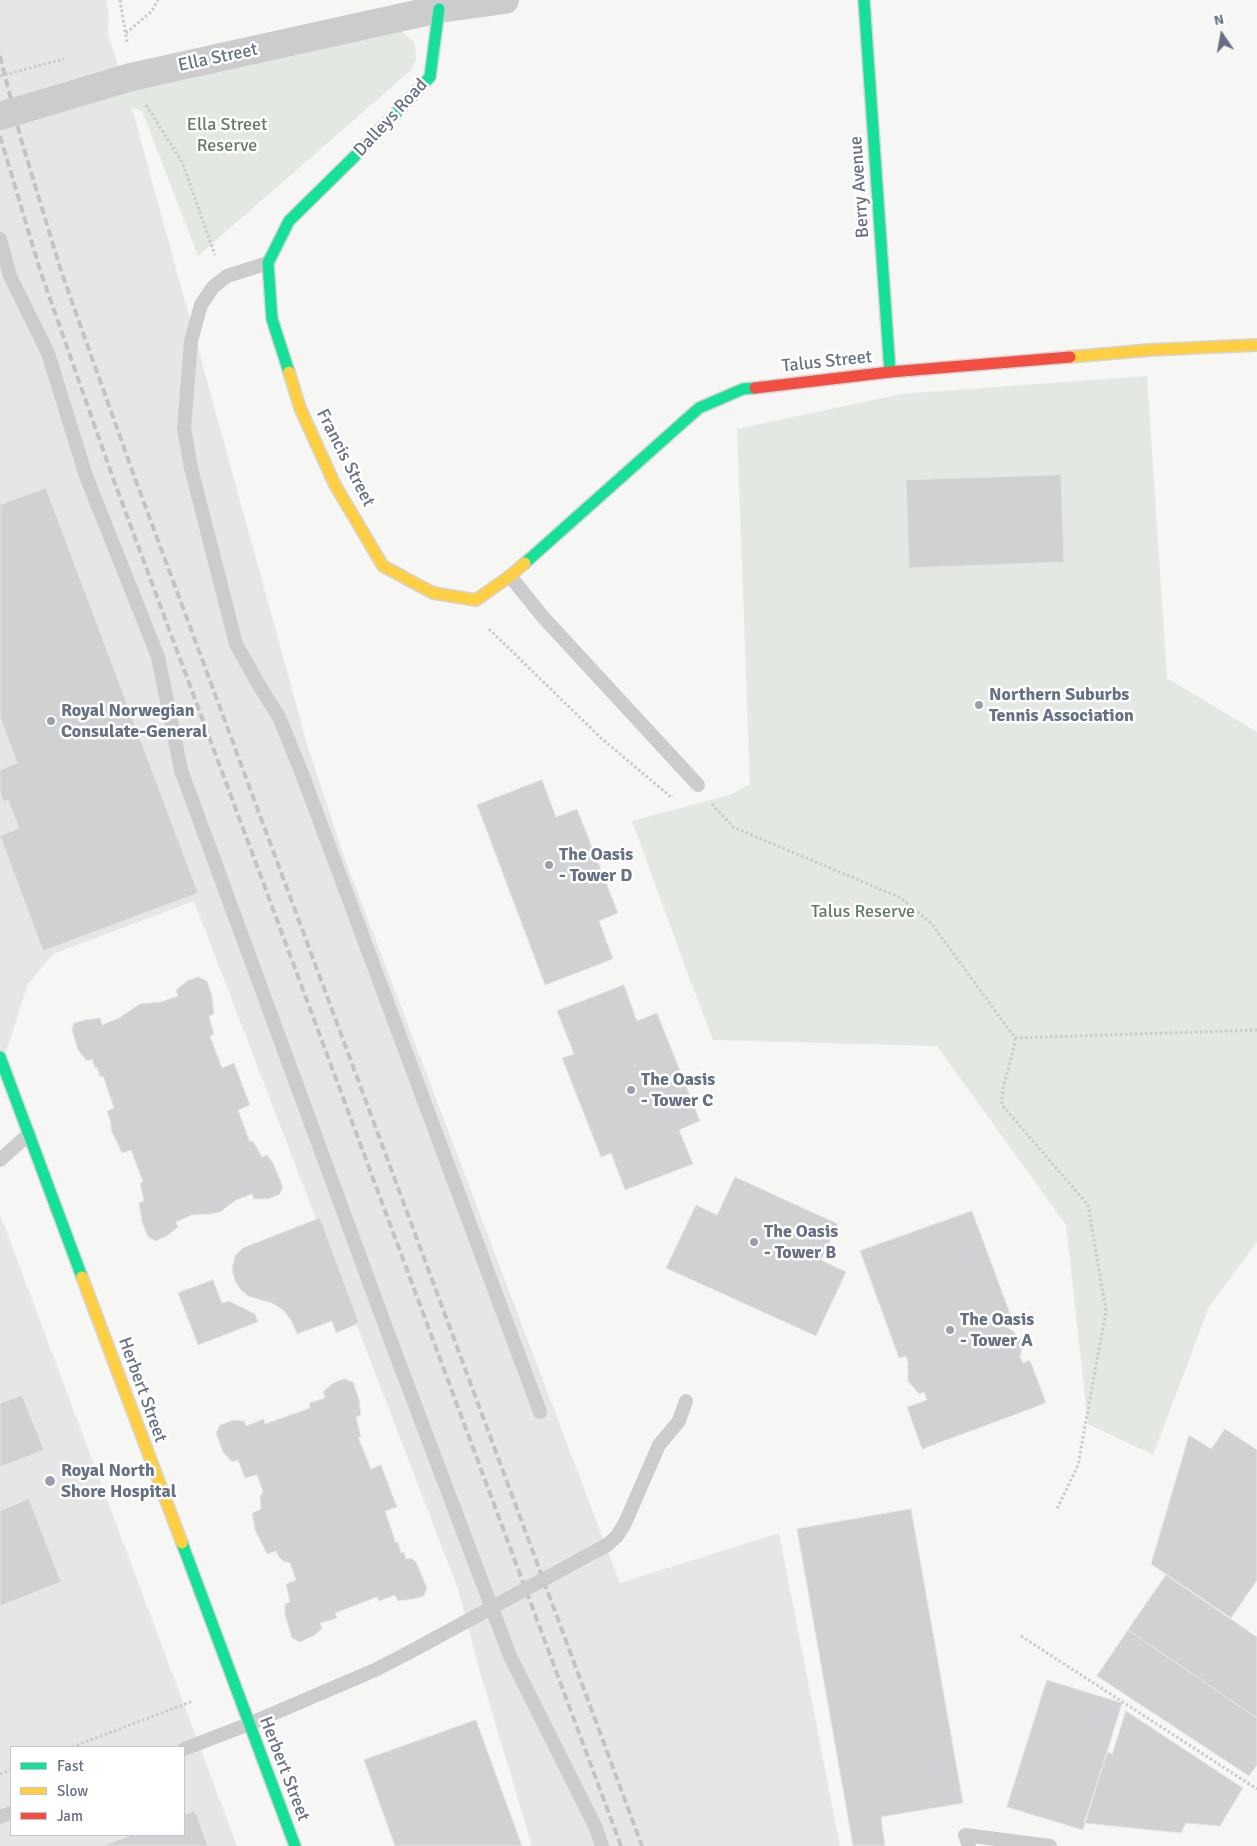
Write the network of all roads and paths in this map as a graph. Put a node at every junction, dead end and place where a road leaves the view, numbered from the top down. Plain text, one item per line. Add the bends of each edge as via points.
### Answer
1 (120, 0) edge
2 (158, 0) edge
3 (505, 0) edge
4 (864, 0) edge
5 (439, 9) junction
6 (126, 32) junction
7 (127, 42) dead end
8 (64, 59) dead end
9 (0, 76) edge
10 (136, 87) junction
11 (0, 116) edge
12 (0, 239) edge
13 (216, 260) dead end
14 (268, 263) junction
15 (1257, 344) edge
16 (890, 372) junction
17 (510, 576) junction
18 (476, 600) junction
19 (698, 785) joint
20 (680, 798) dead end
21 (1257, 1030) edge
22 (1015, 1038) junction
23 (0, 1057) edge
24 (29, 1134) junction
25 (0, 1160) edge
26 (686, 1401) dead end
27 (540, 1412) dead end
28 (1057, 1509) dead end
29 (1021, 1636) dead end
30 (194, 1701) dead end
31 (249, 1724) junction
32 (75, 1746) edge
33 (185, 1749) edge
34 (1257, 1789) edge
35 (295, 1846) edge
36 (602, 1846) edge
37 (969, 1846) edge
38 (1050, 1846) edge

1 - 6 path
2 - 6 path via 152,11
3 - 5 street
4 - 16 street, Berry Avenue
5 - 10 street, Ella Street
5 - 14 street, Dalleys Road via 430,76 289,220
6 - 7 path
8 - 9 path, bridge
10 - 11 street, Ella Street, bridge
10 - 13 path via 182,162
12 - 36 lane via 10,276 48,353 86,476 158,657 181,770 389,1336 510,1656
14 - 18 street, Francis Street via 272,319 300,408 335,485 383,566 433,592
14 - 27 lane via 227,276 213,286 201,305 191,341 184,428 191,468 236,644 279,717 301,771
15 - 16 street, Talus Street
16 - 17 street, Talus Street via 743,389 699,408
17 - 18 street, Talus Street
17 - 19 lane
18 - 20 path via 487,627 600,738 671,797
19 - 22 path via 734,827 901,898 931,923
21 - 22 path
22 - 28 path via 1002,1091 1002,1106 1088,1204 1106,1311 1078,1465
23 - 24 street, Herbert Street
24 - 25 lane
24 - 31 street, Herbert Street
26 - 31 lane, bridge via 679,1421 659,1445 625,1523 607,1545 376,1670
29 - 34 path
30 - 32 path
31 - 33 lane
31 - 35 street, Herbert Street
37 - 38 lane via 965,1836

